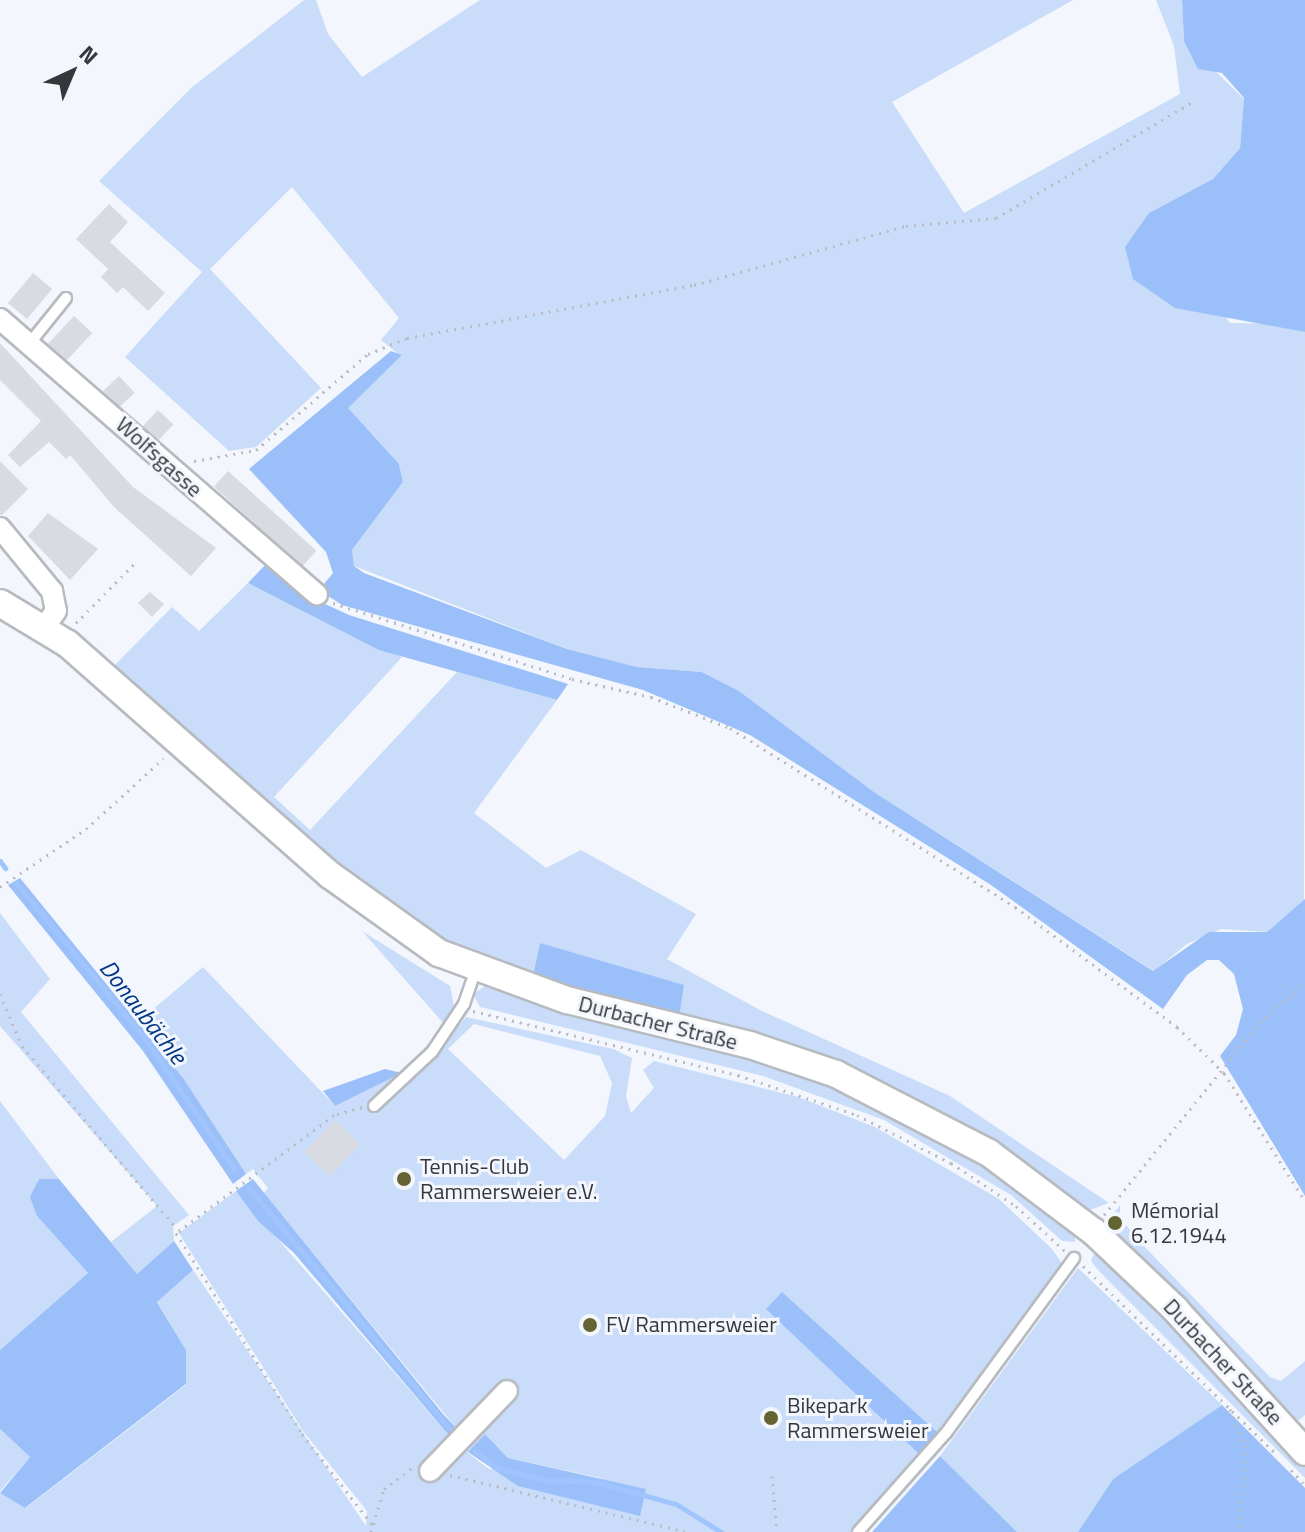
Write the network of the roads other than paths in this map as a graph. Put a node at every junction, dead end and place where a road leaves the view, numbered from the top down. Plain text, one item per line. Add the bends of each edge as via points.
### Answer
1 (66, 298) dead end
2 (0, 319) edge
3 (29, 344) junction
4 (0, 528) edge
5 (317, 595) road end
6 (0, 603) edge
7 (43, 628) junction
8 (476, 970) junction
9 (374, 1106) road end
10 (1074, 1258) road end
11 (507, 1391) dead end
12 (1291, 1459) edge
13 (430, 1471) road end
14 (858, 1532) edge

1 - 3 lane
2 - 3 street, Wolfsgasse
3 - 5 street, Wolfsgasse
4 - 7 street via 52,591 56,611
6 - 7 street, Durbacher Straße
7 - 8 street, Durbacher Straße via 398,929
8 - 9 lane via 464,1004 432,1052
8 - 12 street, Durbacher Straße via 836,1074 989,1153 1094,1232 1175,1309
10 - 14 lane via 946,1433
11 - 13 street

